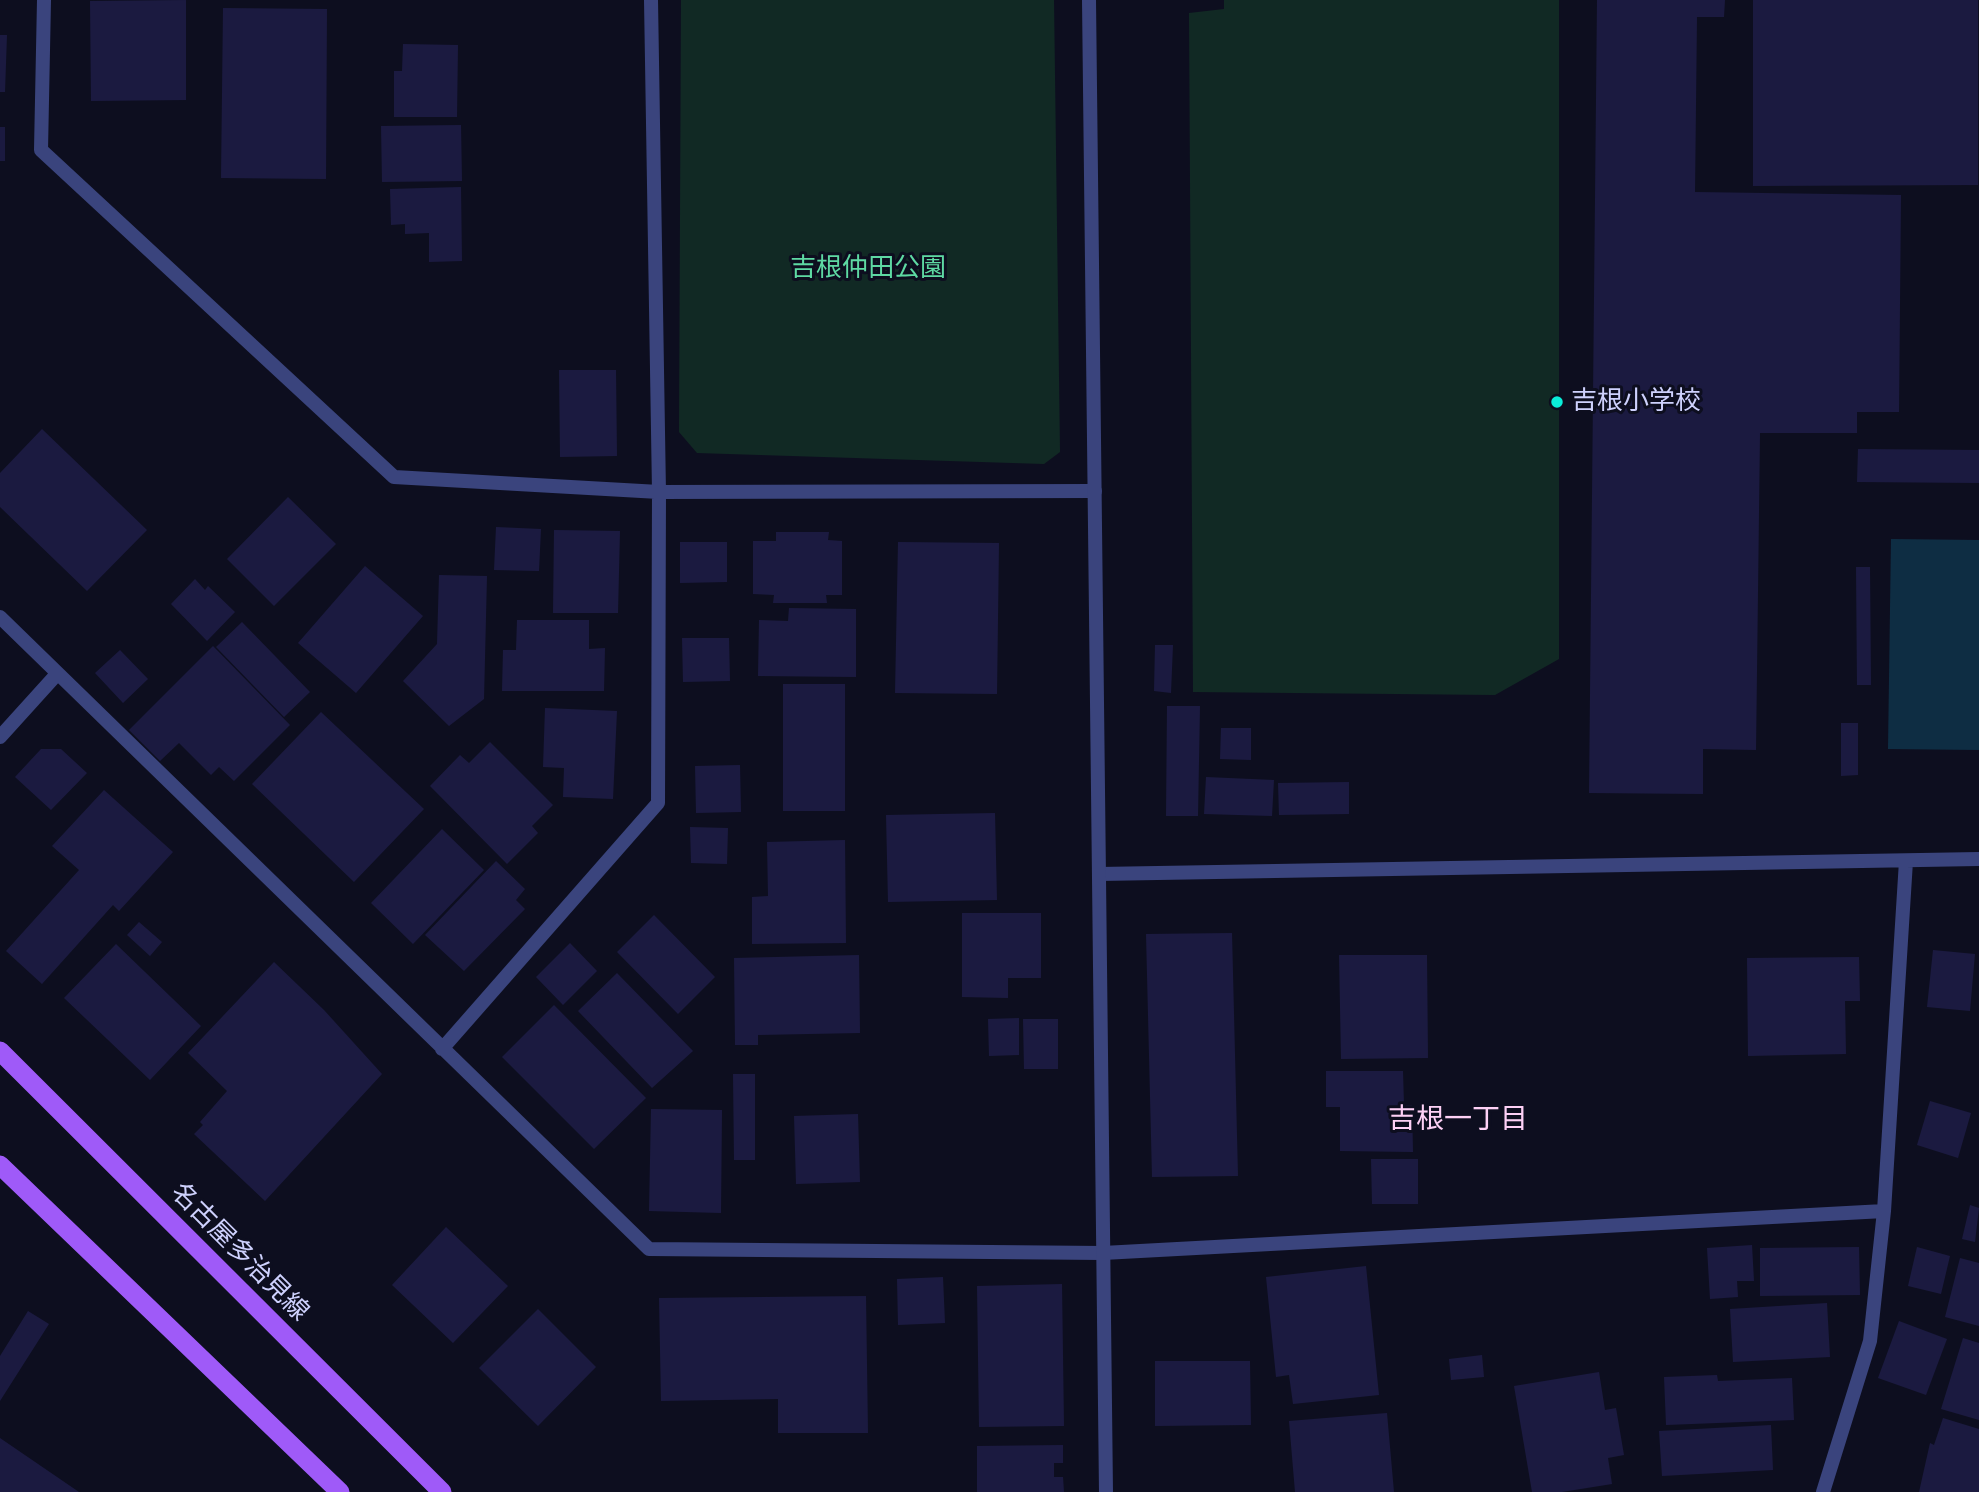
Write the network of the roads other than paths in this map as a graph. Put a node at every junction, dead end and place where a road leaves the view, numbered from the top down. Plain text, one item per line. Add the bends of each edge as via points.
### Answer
1 (44, 0) edge
2 (651, 0) edge
3 (1089, 0) edge
4 (1095, 491) junction
5 (659, 492) junction
6 (0, 617) edge
7 (57, 674) junction
8 (0, 737) edge
9 (1979, 859) edge
10 (1906, 861) junction
11 (1099, 874) junction
12 (442, 1049) junction
13 (0, 1051) edge
14 (0, 1165) edge
15 (1884, 1211) junction
16 (1103, 1253) junction
17 (340, 1492) edge
18 (442, 1492) edge
19 (1106, 1492) edge
20 (1823, 1492) edge

1 - 5 street via 41,150 394,477
2 - 5 street
3 - 4 street
4 - 5 street
4 - 11 street
5 - 12 street via 658,803
6 - 7 street
7 - 8 street
7 - 12 street
9 - 10 street
10 - 11 street
10 - 15 street
11 - 16 street
12 - 16 street via 649,1249
13 - 18 main road, 名古屋多治見線
14 - 17 main road
15 - 16 street
15 - 20 street via 1870,1340
16 - 19 street

